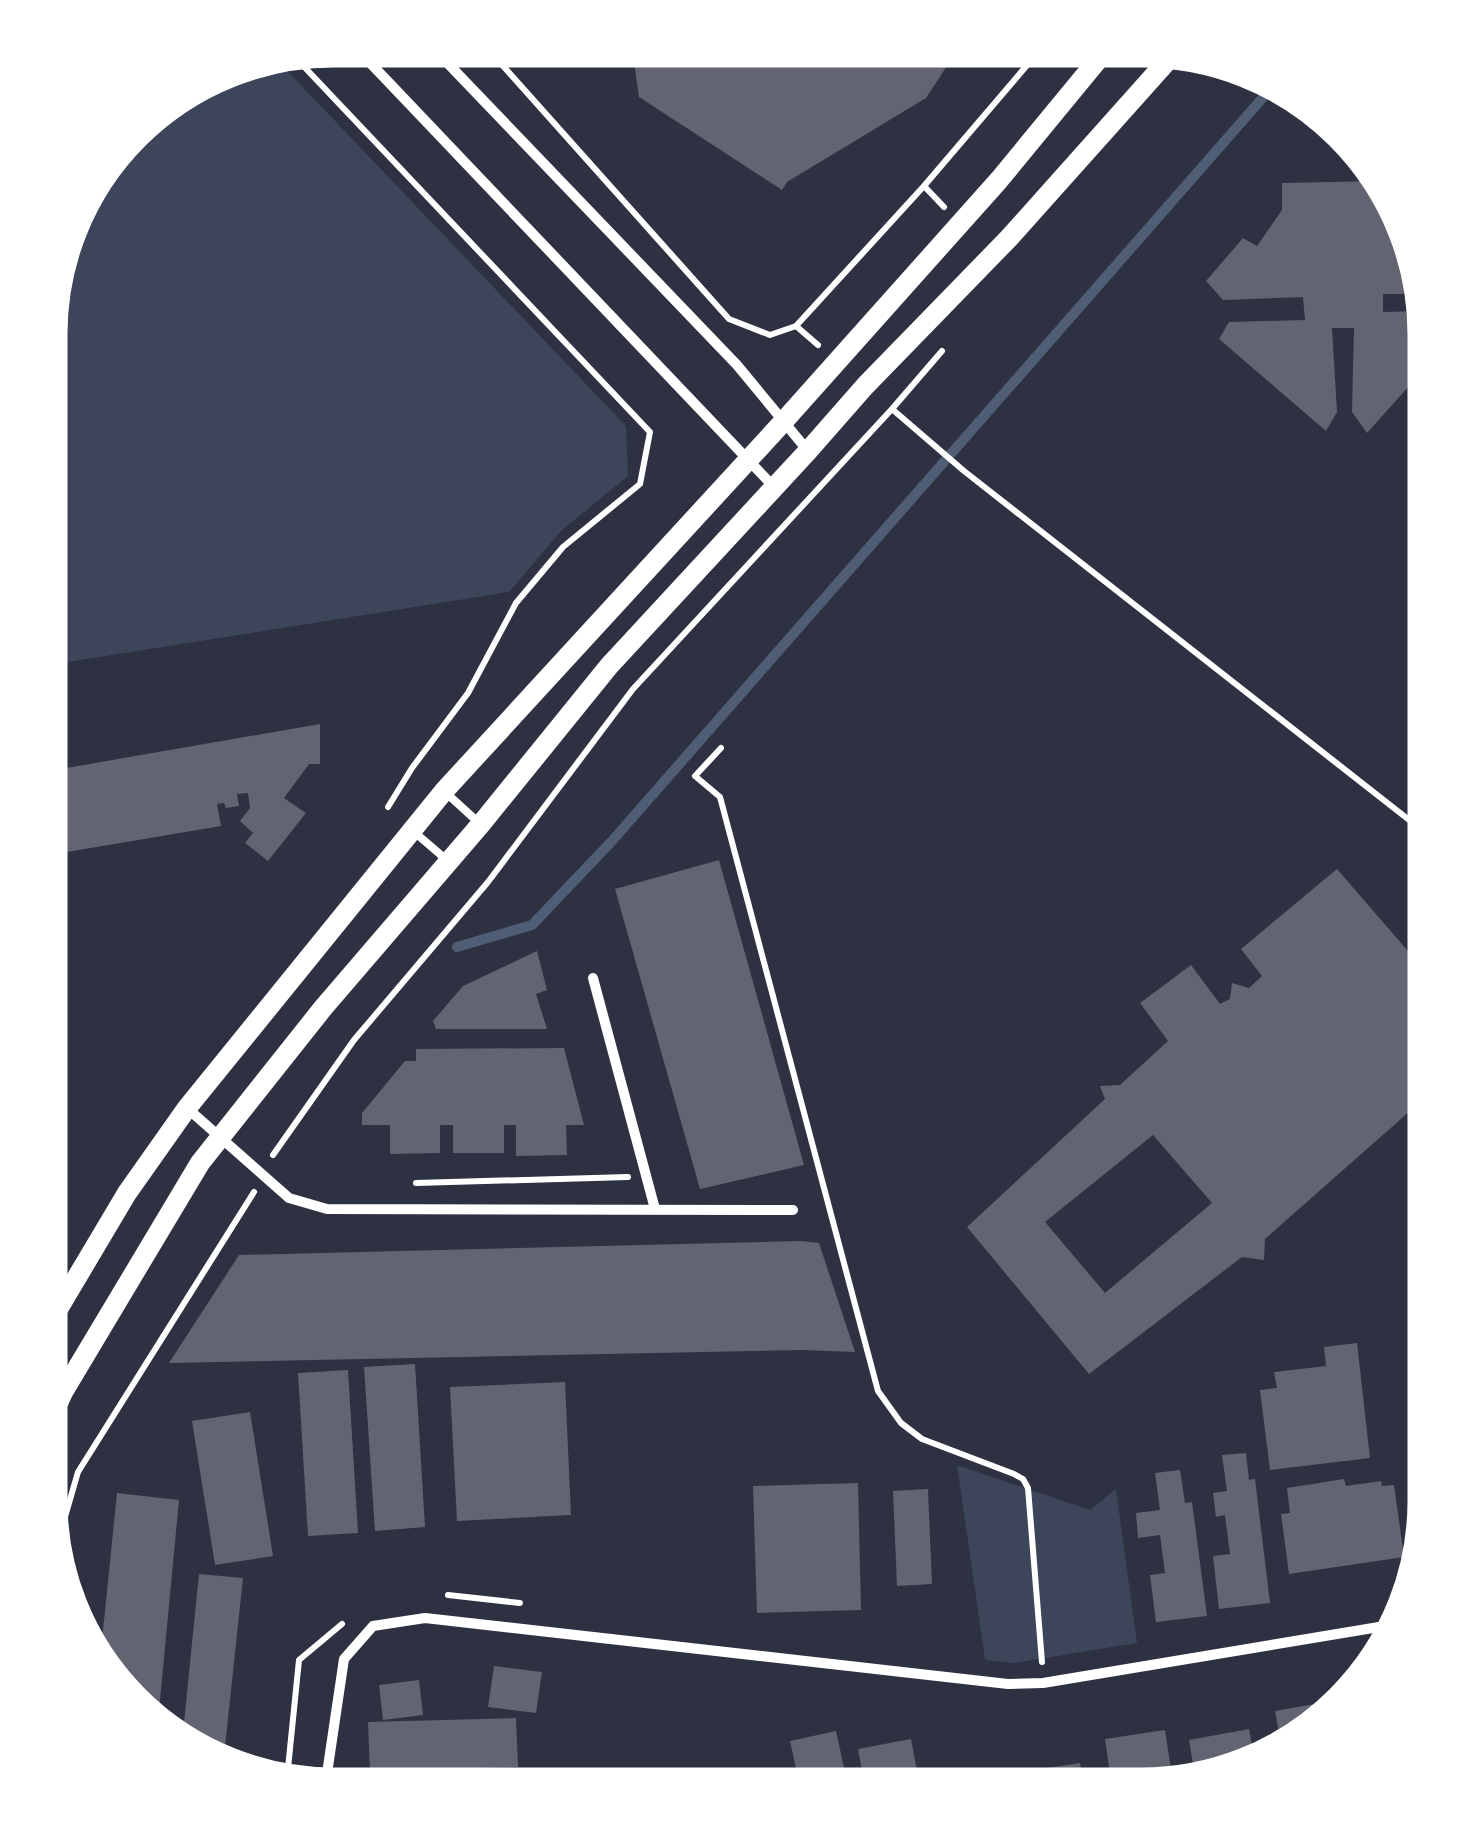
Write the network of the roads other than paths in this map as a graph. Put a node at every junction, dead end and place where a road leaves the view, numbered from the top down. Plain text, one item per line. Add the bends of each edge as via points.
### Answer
1 (372, 65) edge
2 (449, 65) edge
3 (1094, 65) edge
4 (1162, 66) edge
5 (783, 422) junction
6 (808, 451) junction
7 (749, 461) junction
8 (774, 488) junction
9 (444, 791) junction
10 (481, 824) junction
11 (412, 830) junction
12 (448, 861) junction
13 (593, 978) dead end
14 (187, 1108) junction
15 (220, 1136) junction
16 (654, 1209) junction
17 (793, 1210) dead end
18 (65, 1297) edge
19 (65, 1372) edge
20 (1378, 1627) edge
21 (328, 1769) edge

1 - 7 street
2 - 5 street via 737,365
3 - 5 main road
4 - 6 main road
5 - 6 street
5 - 7 main road
6 - 8 main road
7 - 8 street
7 - 9 main road
8 - 10 main road via 609,666
9 - 10 lane
9 - 11 main road
10 - 12 main road
11 - 12 lane
11 - 14 main road
12 - 15 main road
13 - 16 street
14 - 15 street
14 - 18 main road
15 - 16 street via 289,1198 328,1209
15 - 19 main road
16 - 17 street
20 - 21 street via 1043,1683 425,1618 373,1626 344,1659

